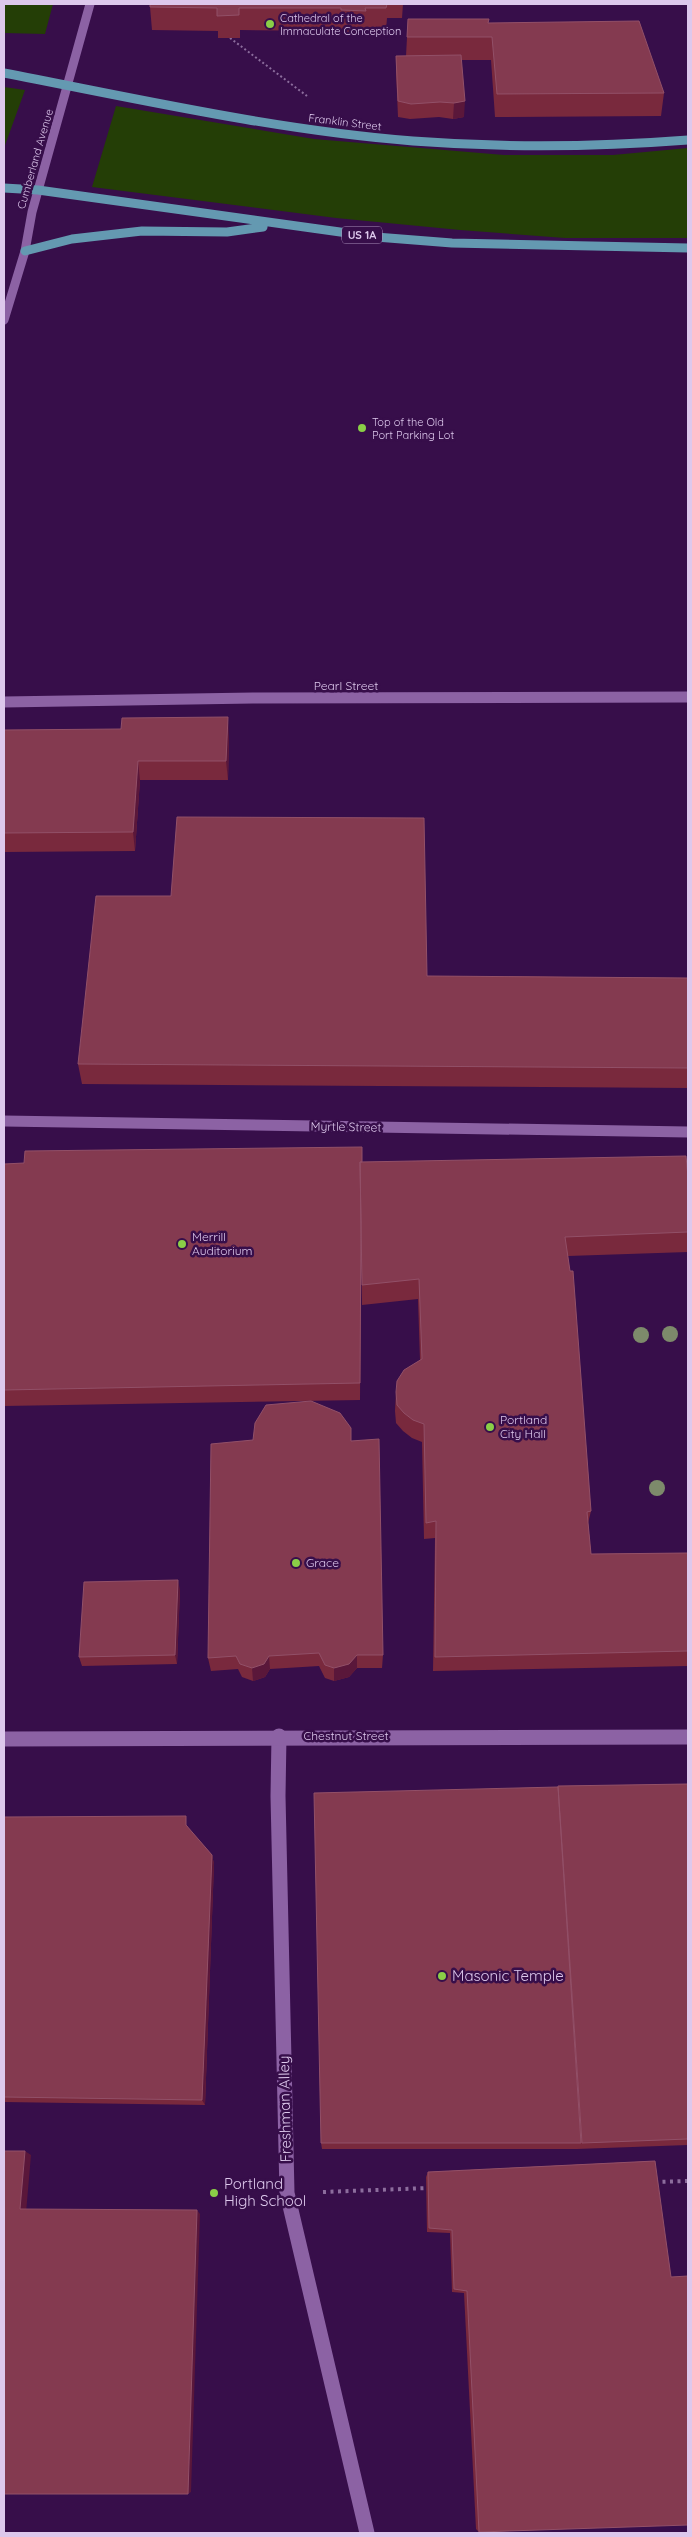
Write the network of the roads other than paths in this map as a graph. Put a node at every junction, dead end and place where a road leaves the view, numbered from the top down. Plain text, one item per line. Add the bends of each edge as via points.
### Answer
1 (90, 4) edge
2 (4, 73) edge
3 (68, 84) junction
4 (688, 140) edge
5 (4, 188) edge
6 (38, 190) junction
7 (277, 225) junction
8 (688, 248) edge
9 (25, 251) junction
10 (4, 320) edge
11 (688, 697) edge
12 (4, 702) edge
13 (4, 1121) edge
14 (688, 1132) edge
15 (279, 1736) junction
16 (688, 1737) edge
17 (4, 1738) edge
18 (367, 2533) edge

1 - 3 street, Cumberland Avenue
2 - 3 main road, Franklin Street
3 - 4 main road, Franklin Street via 279,125 413,141 610,146
3 - 6 street, Cumberland Avenue
5 - 6 main road, US 1A
6 - 7 main road, US 1A
6 - 9 street, Cumberland Avenue
7 - 8 main road, US 1A via 452,243
7 - 9 main road via 227,232 142,231 72,239
9 - 10 street, Cumberland Avenue
11 - 12 street, Pearl Street
13 - 14 street, Myrtle Street
15 - 16 street, Chestnut Street
15 - 17 street, Chestnut Street
15 - 18 street, Freshman Alley via 287,2193

